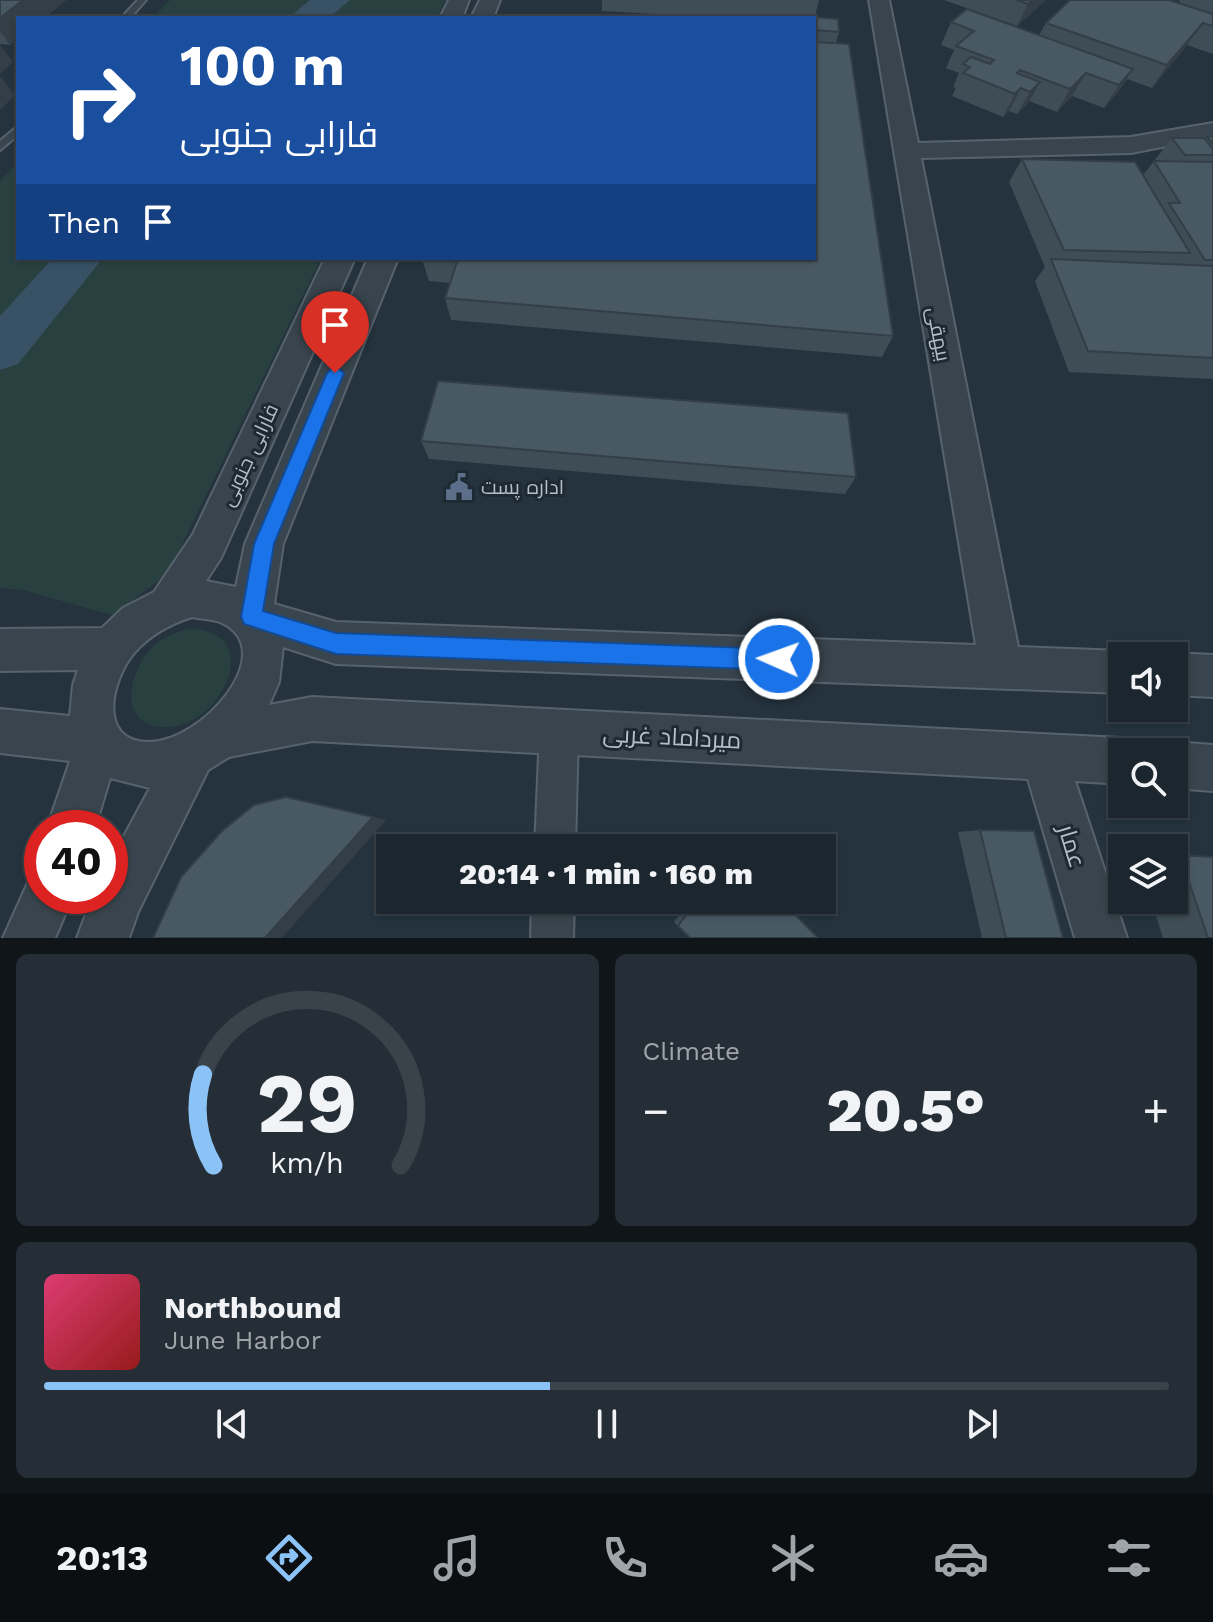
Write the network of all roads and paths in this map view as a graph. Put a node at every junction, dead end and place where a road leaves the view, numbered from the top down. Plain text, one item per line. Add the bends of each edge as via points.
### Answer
1 (142, 0) edge
2 (879, 0) edge
3 (127, 16) edge
4 (1213, 130) edge
5 (16, 131) edge
6 (0, 147) edge
7 (905, 151) junction
8 (339, 260) edge
9 (382, 260) edge
10 (169, 604) junction
11 (251, 617) junction
12 (111, 649) junction
13 (0, 650) edge
14 (1001, 667) junction
15 (1108, 671) edge
16 (1188, 675) edge
17 (1213, 676) edge
18 (0, 731) edge
19 (559, 731) junction
20 (99, 742) junction
21 (207, 747) junction
22 (1044, 755) junction
23 (1108, 760) edge
24 (1188, 766) edge
25 (1213, 768) edge
26 (77, 810) edge
27 (555, 834) edge
28 (40, 914) edge
29 (553, 914) edge
30 (29, 938) edge
31 (103, 938) edge
32 (552, 938) edge
33 (1101, 938) edge

1 - 3 lane
2 - 7 street, بیهقی
4 - 7 street via 1131,145
5 - 6 lane
7 - 14 street, بیهقی
8 - 10 street, فارابی جنوبی via 207,546
9 - 11 street via 264,544
10 - 11 street via 215,598 235,604
10 - 12 street via 147,615
11 - 14 street via 336,643
11 - 21 street via 261,636 264,660 258,686 245,712
12 - 13 street
12 - 20 street via 91,697 91,721
14 - 15 street
16 - 17 street
18 - 20 street
19 - 21 street, میرداماد غربی via 312,719
19 - 22 street, میرداماد غربی
19 - 27 street
20 - 21 street via 115,757 137,765 163,765
20 - 26 street
21 - 31 street via 116,902
22 - 23 street, میرداماد غربی
22 - 33 street, عمار
24 - 25 street
28 - 30 street
29 - 32 street

